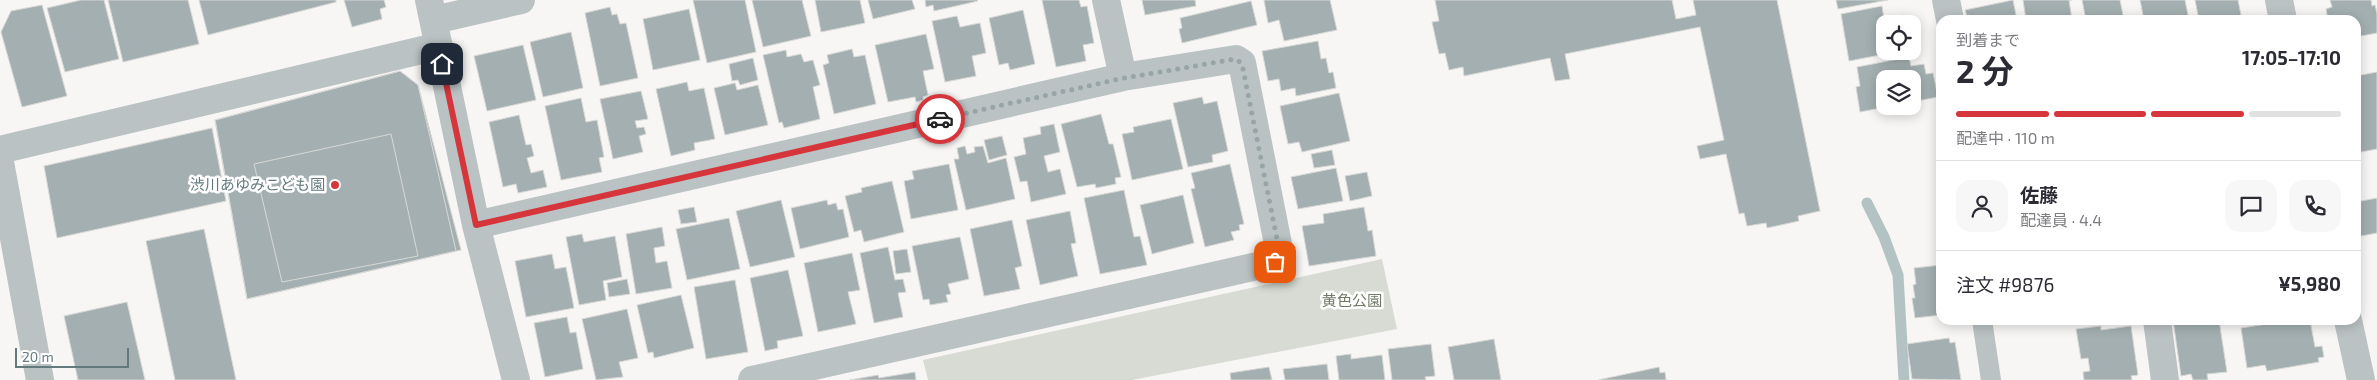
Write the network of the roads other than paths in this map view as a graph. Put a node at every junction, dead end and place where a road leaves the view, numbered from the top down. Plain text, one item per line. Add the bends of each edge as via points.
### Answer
1 (521, 0) edge
2 (1106, 0) edge
3 (1946, 0) edge
4 (2279, 0) edge
5 (1949, 15) edge
6 (2282, 15) edge
7 (434, 22) edge
8 (1124, 78) junction
9 (0, 150) edge
10 (0, 162) edge
11 (476, 225) junction
12 (1983, 325) edge
13 (2158, 325) edge
14 (2349, 325) edge
15 (2360, 378) edge
16 (40, 380) edge
17 (516, 380) edge
18 (752, 380) edge
19 (1991, 380) edge
20 (2165, 380) edge

1 - 7 street
2 - 8 street
3 - 5 street
4 - 6 street
7 - 9 street
7 - 11 street
8 - 11 street
8 - 18 street via 1236,59 1242,64 1280,254 1275,262
10 - 16 street
11 - 17 street
12 - 19 lane
13 - 20 street
14 - 15 street

